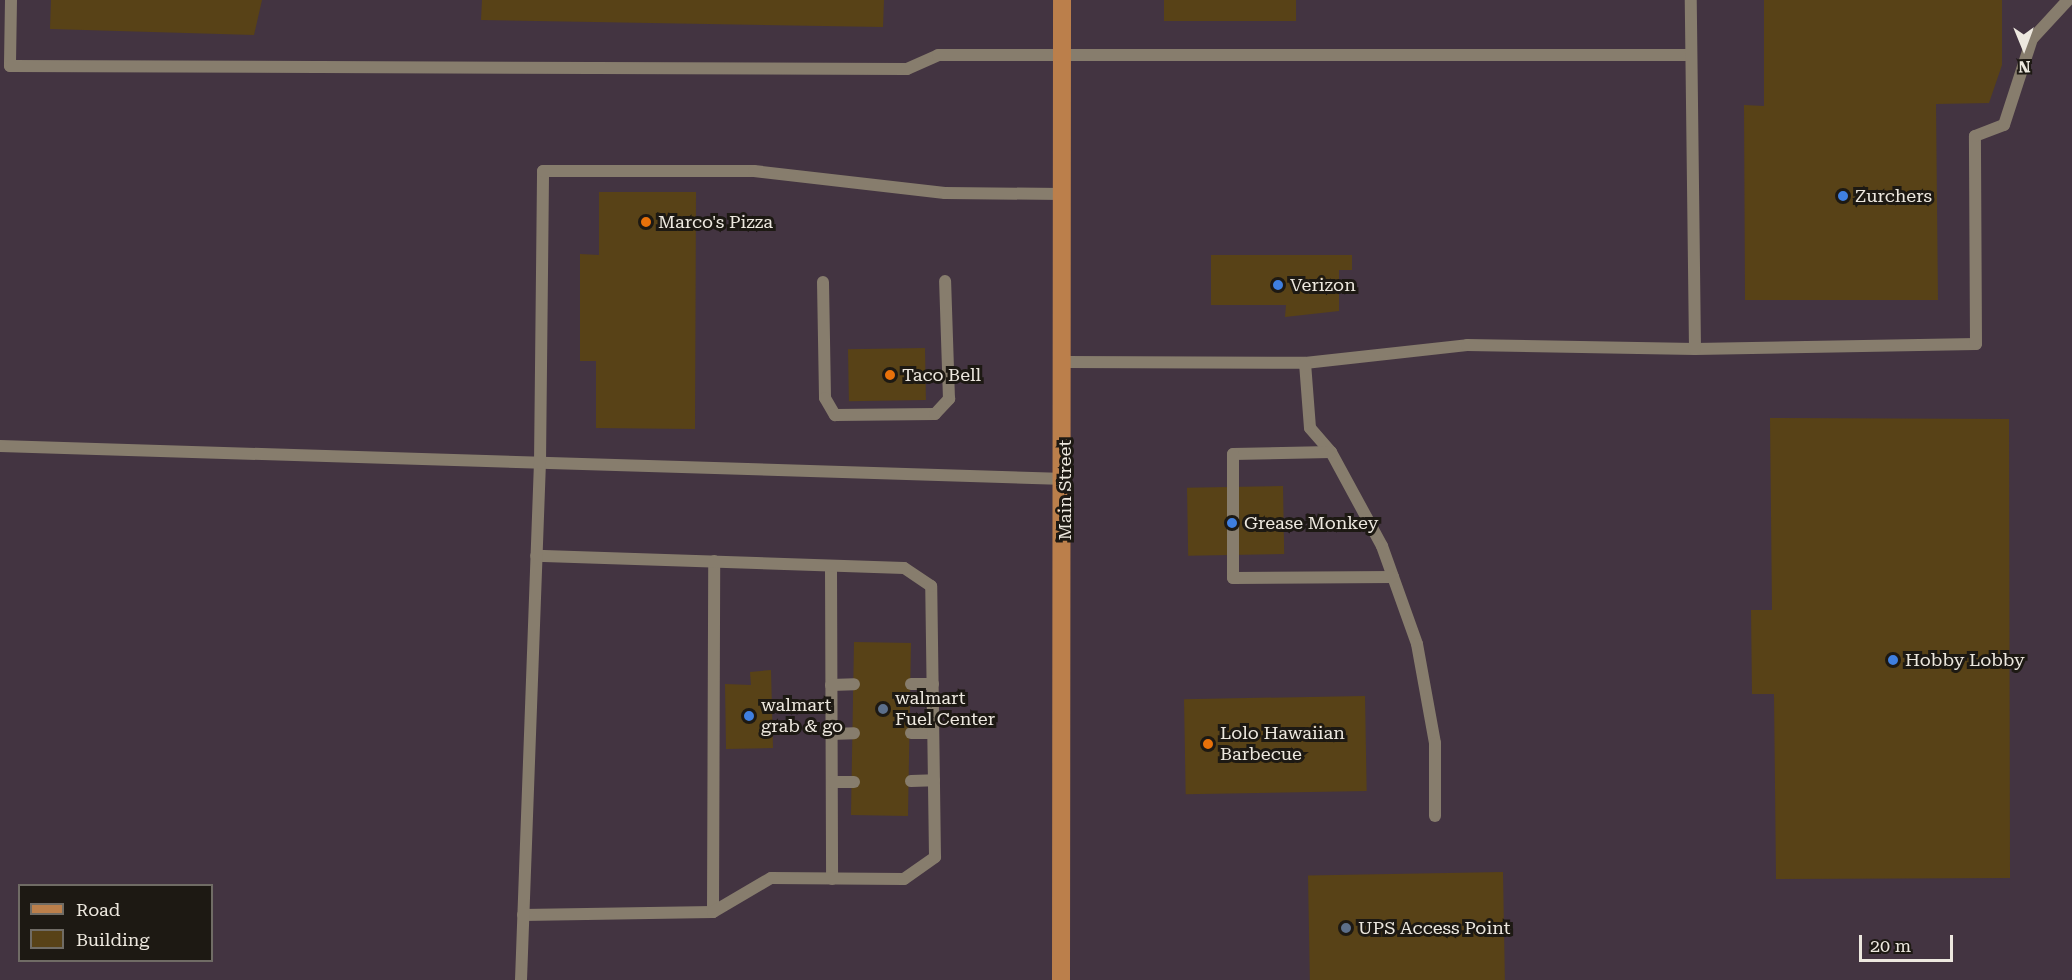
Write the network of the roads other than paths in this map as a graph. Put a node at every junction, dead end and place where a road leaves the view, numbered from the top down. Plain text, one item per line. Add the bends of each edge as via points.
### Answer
1 (10, 0) edge
2 (1062, 0) edge
3 (1691, 0) edge
4 (2068, 0) edge
5 (1063, 54) junction
6 (1691, 56) junction
7 (1062, 194) junction
8 (945, 281) dead end
9 (823, 282) dead end
10 (1695, 349) junction
11 (1065, 362) junction
12 (1305, 363) junction
13 (0, 446) edge
14 (1331, 452) junction
15 (540, 463) junction
16 (1065, 478) junction
17 (536, 556) junction
18 (714, 561) junction
19 (831, 568) junction
20 (1393, 577) junction
21 (854, 684) dead end
22 (911, 684) dead end
23 (933, 684) junction
24 (831, 685) junction
25 (854, 733) dead end
26 (911, 733) dead end
27 (933, 733) junction
28 (831, 734) junction
29 (934, 780) junction
30 (911, 781) dead end
31 (832, 782) junction
32 (854, 782) dead end
33 (1435, 816) dead end
34 (832, 879) junction
35 (713, 912) junction
36 (523, 915) junction
37 (520, 980) edge
38 (1061, 980) edge

1 - 5 lane via 10,66 907,69 938,55
2 - 5 main road, Main Street
3 - 6 lane
4 - 10 lane via 2032,39 2004,125 1975,136 1976,344
5 - 6 lane
5 - 7 main road, Main Street
6 - 10 lane
7 - 11 main road, Main Street
7 - 15 lane via 945,193 754,171 543,171
8 - 9 lane via 949,399 935,414 835,415 825,399
10 - 12 lane via 1467,345
11 - 12 lane
11 - 16 main road, Main Street
12 - 14 lane via 1310,428
13 - 15 lane
14 - 20 lane
14 - 20 lane via 1233,454 1233,578
15 - 16 lane
15 - 17 lane
16 - 38 main road, Main Street
17 - 18 lane
17 - 36 lane
18 - 19 lane
18 - 35 lane
19 - 23 lane via 904,568 932,586
19 - 24 lane
20 - 33 lane via 1417,644 1436,743
21 - 24 lane
22 - 23 lane
23 - 27 lane
24 - 28 lane
25 - 28 lane
26 - 27 lane
27 - 29 lane
28 - 31 lane
29 - 30 lane
29 - 34 lane via 935,857 904,879
31 - 32 lane
31 - 34 lane
34 - 35 lane via 771,878
35 - 36 lane
36 - 37 lane

